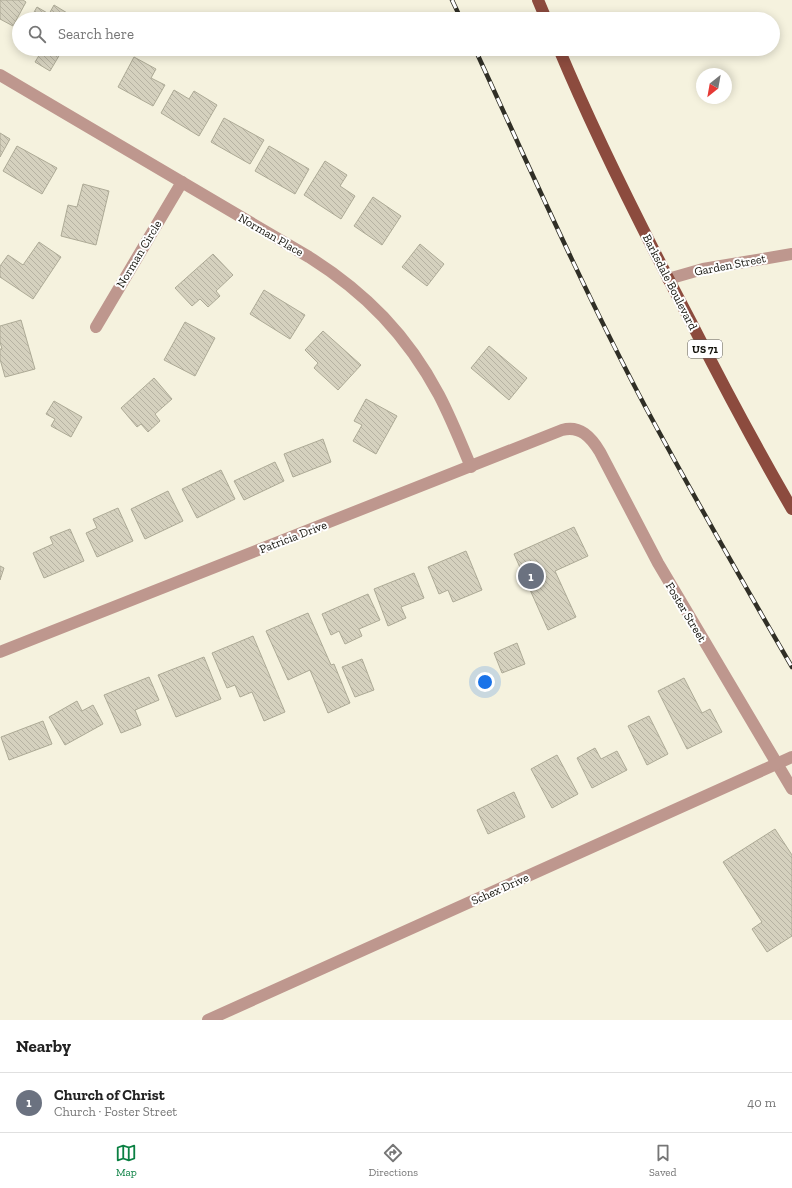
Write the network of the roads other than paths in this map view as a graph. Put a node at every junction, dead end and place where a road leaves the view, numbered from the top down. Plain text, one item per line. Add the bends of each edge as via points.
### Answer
1 (538, 0) edge
2 (543, 12) edge
3 (562, 56) edge
4 (0, 75) edge
5 (182, 182) junction
6 (792, 254) edge
7 (668, 279) junction
8 (96, 327) dead end
9 (585, 433) joint
10 (471, 467) junction
11 (792, 508) edge
12 (0, 652) edge
13 (792, 757) edge
14 (778, 764) junction
15 (792, 788) edge
16 (208, 1020) edge

1 - 2 main road
3 - 7 main road, Barksdale Boulevard / US 71 via 622,187
4 - 5 street, Norman Place
5 - 8 street, Norman Circle
5 - 10 street, Norman Place via 332,272 352,286 386,318 413,351 440,395
6 - 7 street, Garden Street via 703,269
7 - 11 main road, Barksdale Boulevard / US 71
9 - 10 street, Patricia Drive via 578,429 562,430
9 - 14 street, Foster Street via 600,452 634,521
10 - 12 street, Patricia Drive
13 - 14 street, Schex Drive
14 - 15 street, Foster Street
14 - 16 street, Schex Drive

